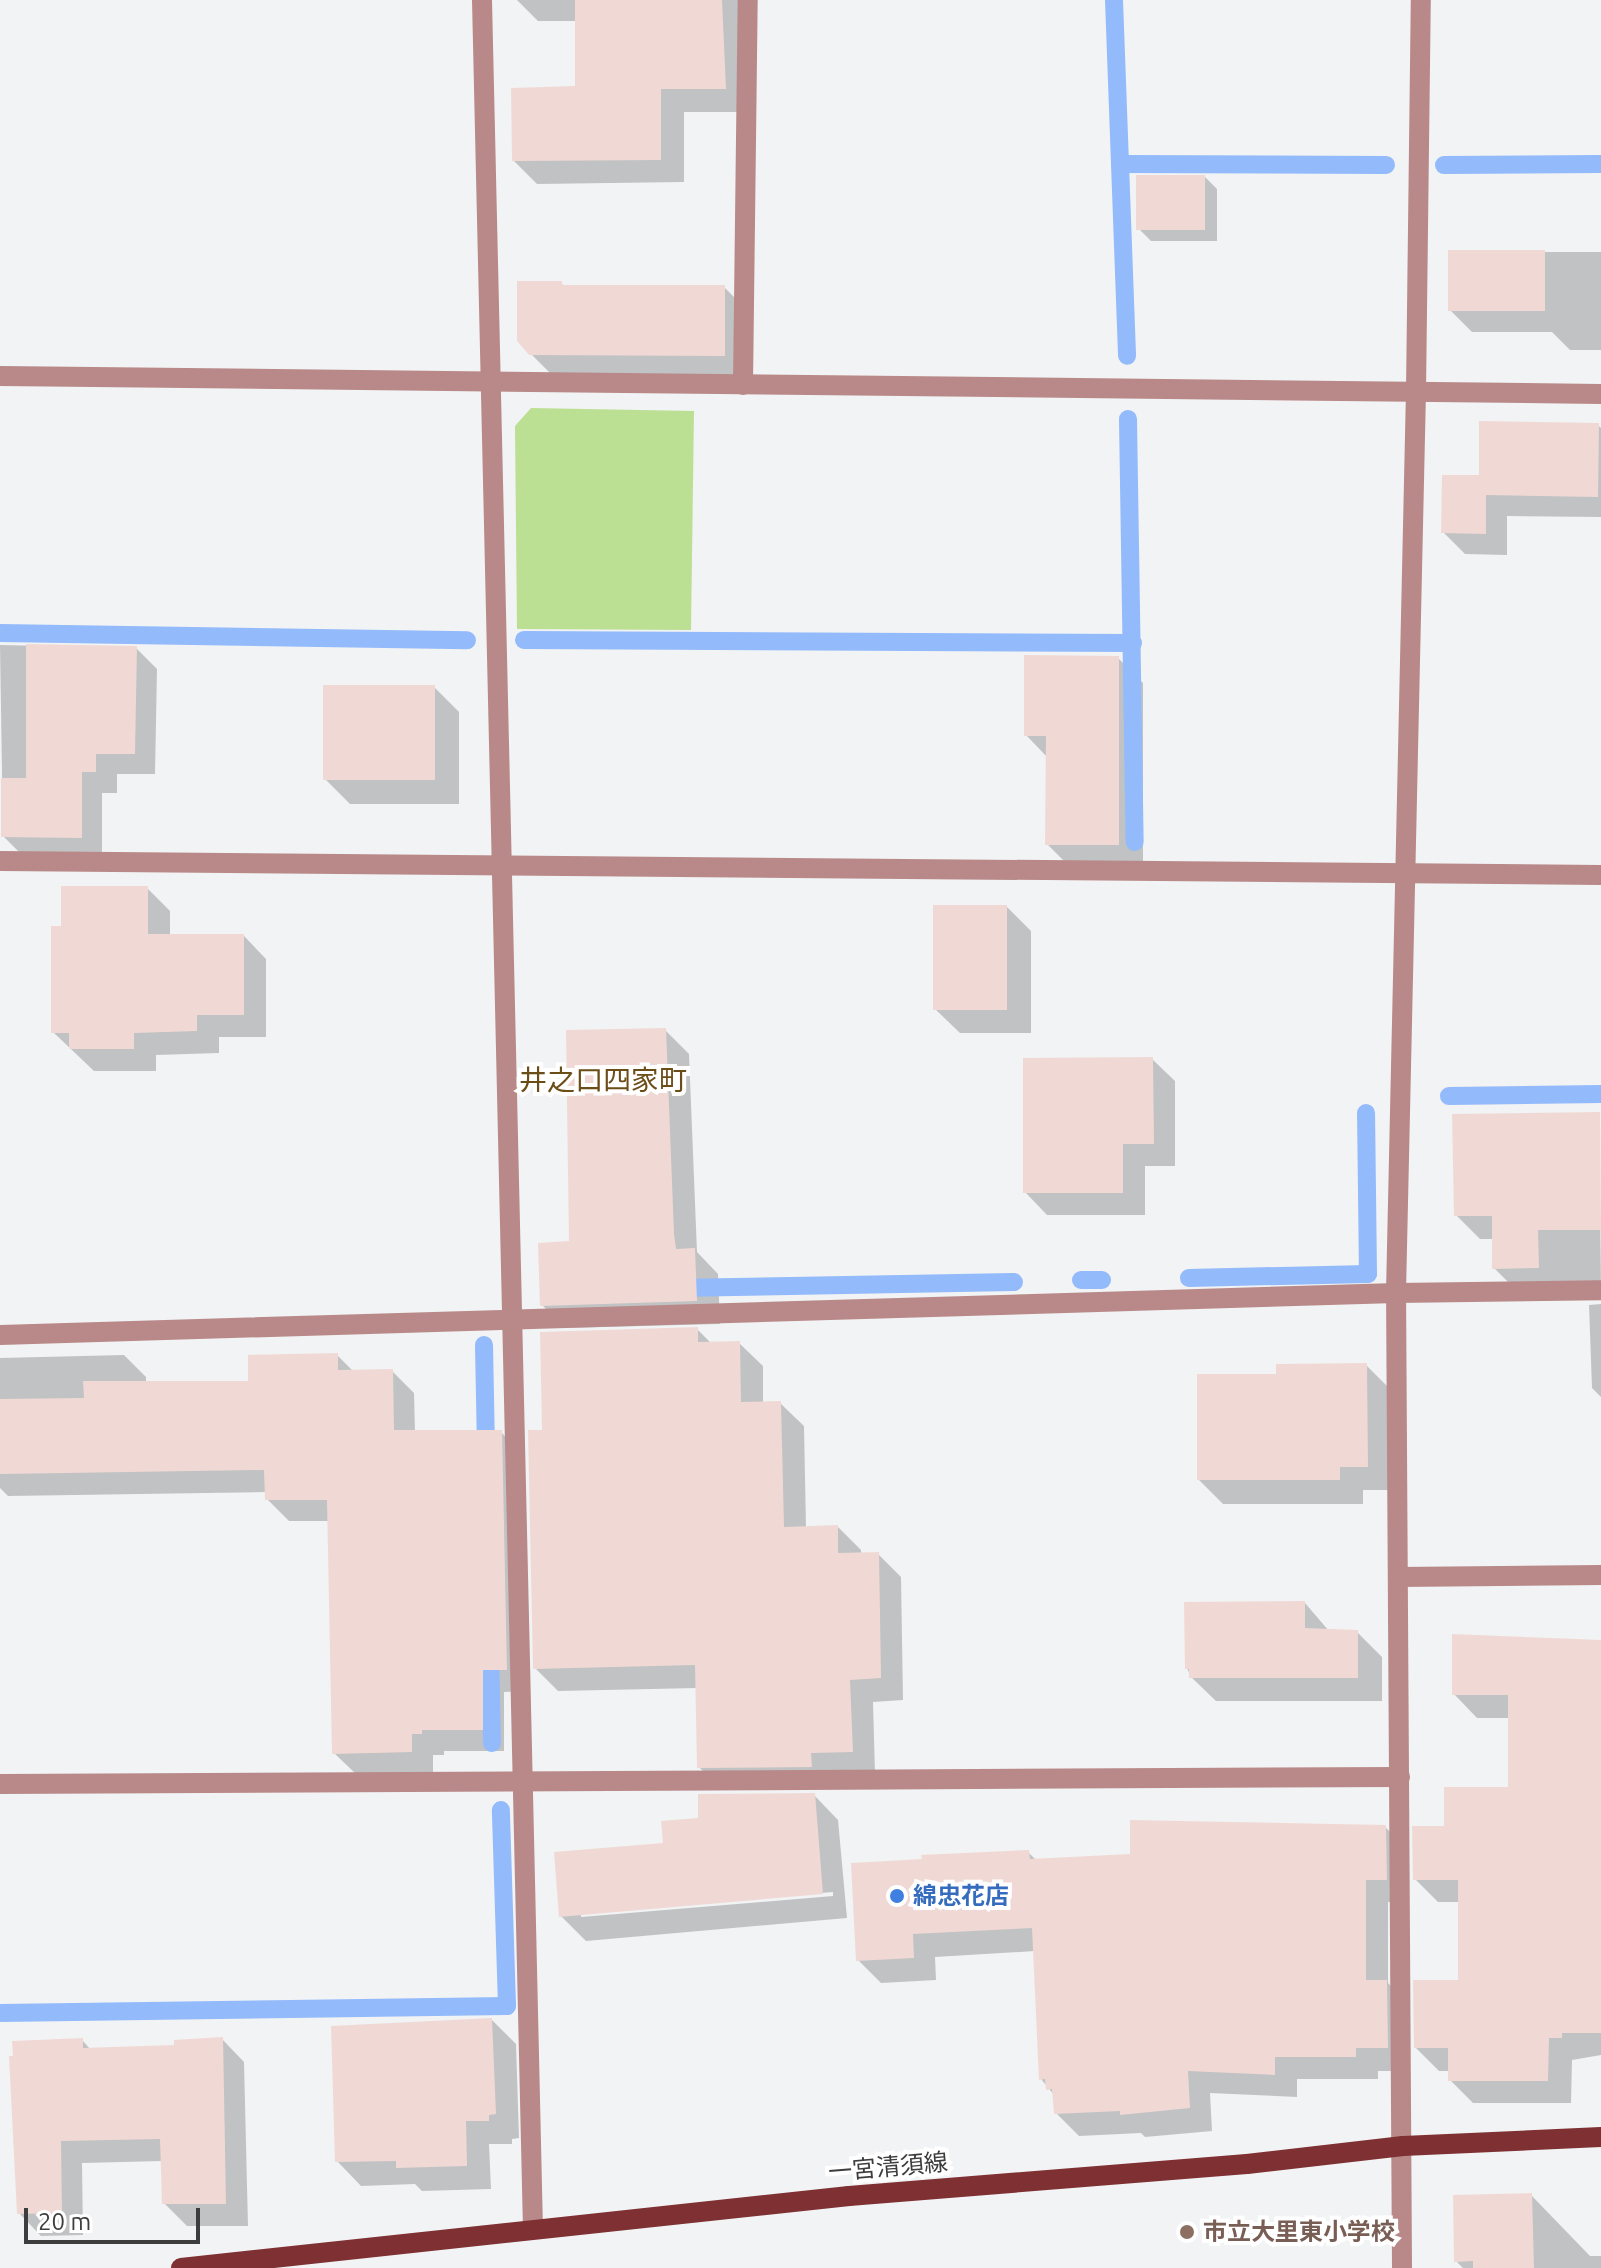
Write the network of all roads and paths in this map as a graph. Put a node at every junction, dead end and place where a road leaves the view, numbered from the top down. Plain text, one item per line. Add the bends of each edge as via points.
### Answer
1 (482, 0) edge
2 (748, 0) edge
3 (1421, 0) edge
4 (0, 376) edge
5 (492, 382) junction
6 (743, 385) junction
7 (1416, 392) junction
8 (1601, 394) edge
9 (0, 861) edge
10 (503, 865) junction
11 (1406, 873) junction
12 (1601, 875) edge
13 (1601, 1290) edge
14 (1396, 1293) junction
15 (512, 1320) junction
16 (0, 1335) edge
17 (1601, 1575) edge
18 (1399, 1577) junction
19 (1400, 1777) junction
20 (523, 1780) junction
21 (0, 1784) edge
22 (1601, 2137) edge
23 (1403, 2146) junction
24 (533, 2229) junction
25 (181, 2268) edge
26 (1402, 2268) edge

1 - 5 street
2 - 6 street
3 - 7 street
4 - 5 street
5 - 6 street
5 - 10 street
6 - 7 street
7 - 8 street
7 - 11 street
9 - 10 street
10 - 11 street
10 - 15 street
11 - 12 street
11 - 14 street
13 - 14 street
14 - 15 street
14 - 18 street
15 - 16 street
15 - 20 street
17 - 18 street
18 - 19 street
19 - 20 street
19 - 23 street
20 - 21 street
20 - 24 street
22 - 23 main road, 一宮清須線
23 - 24 main road, 一宮清須線
23 - 26 street
24 - 25 main road, 一宮清須線

